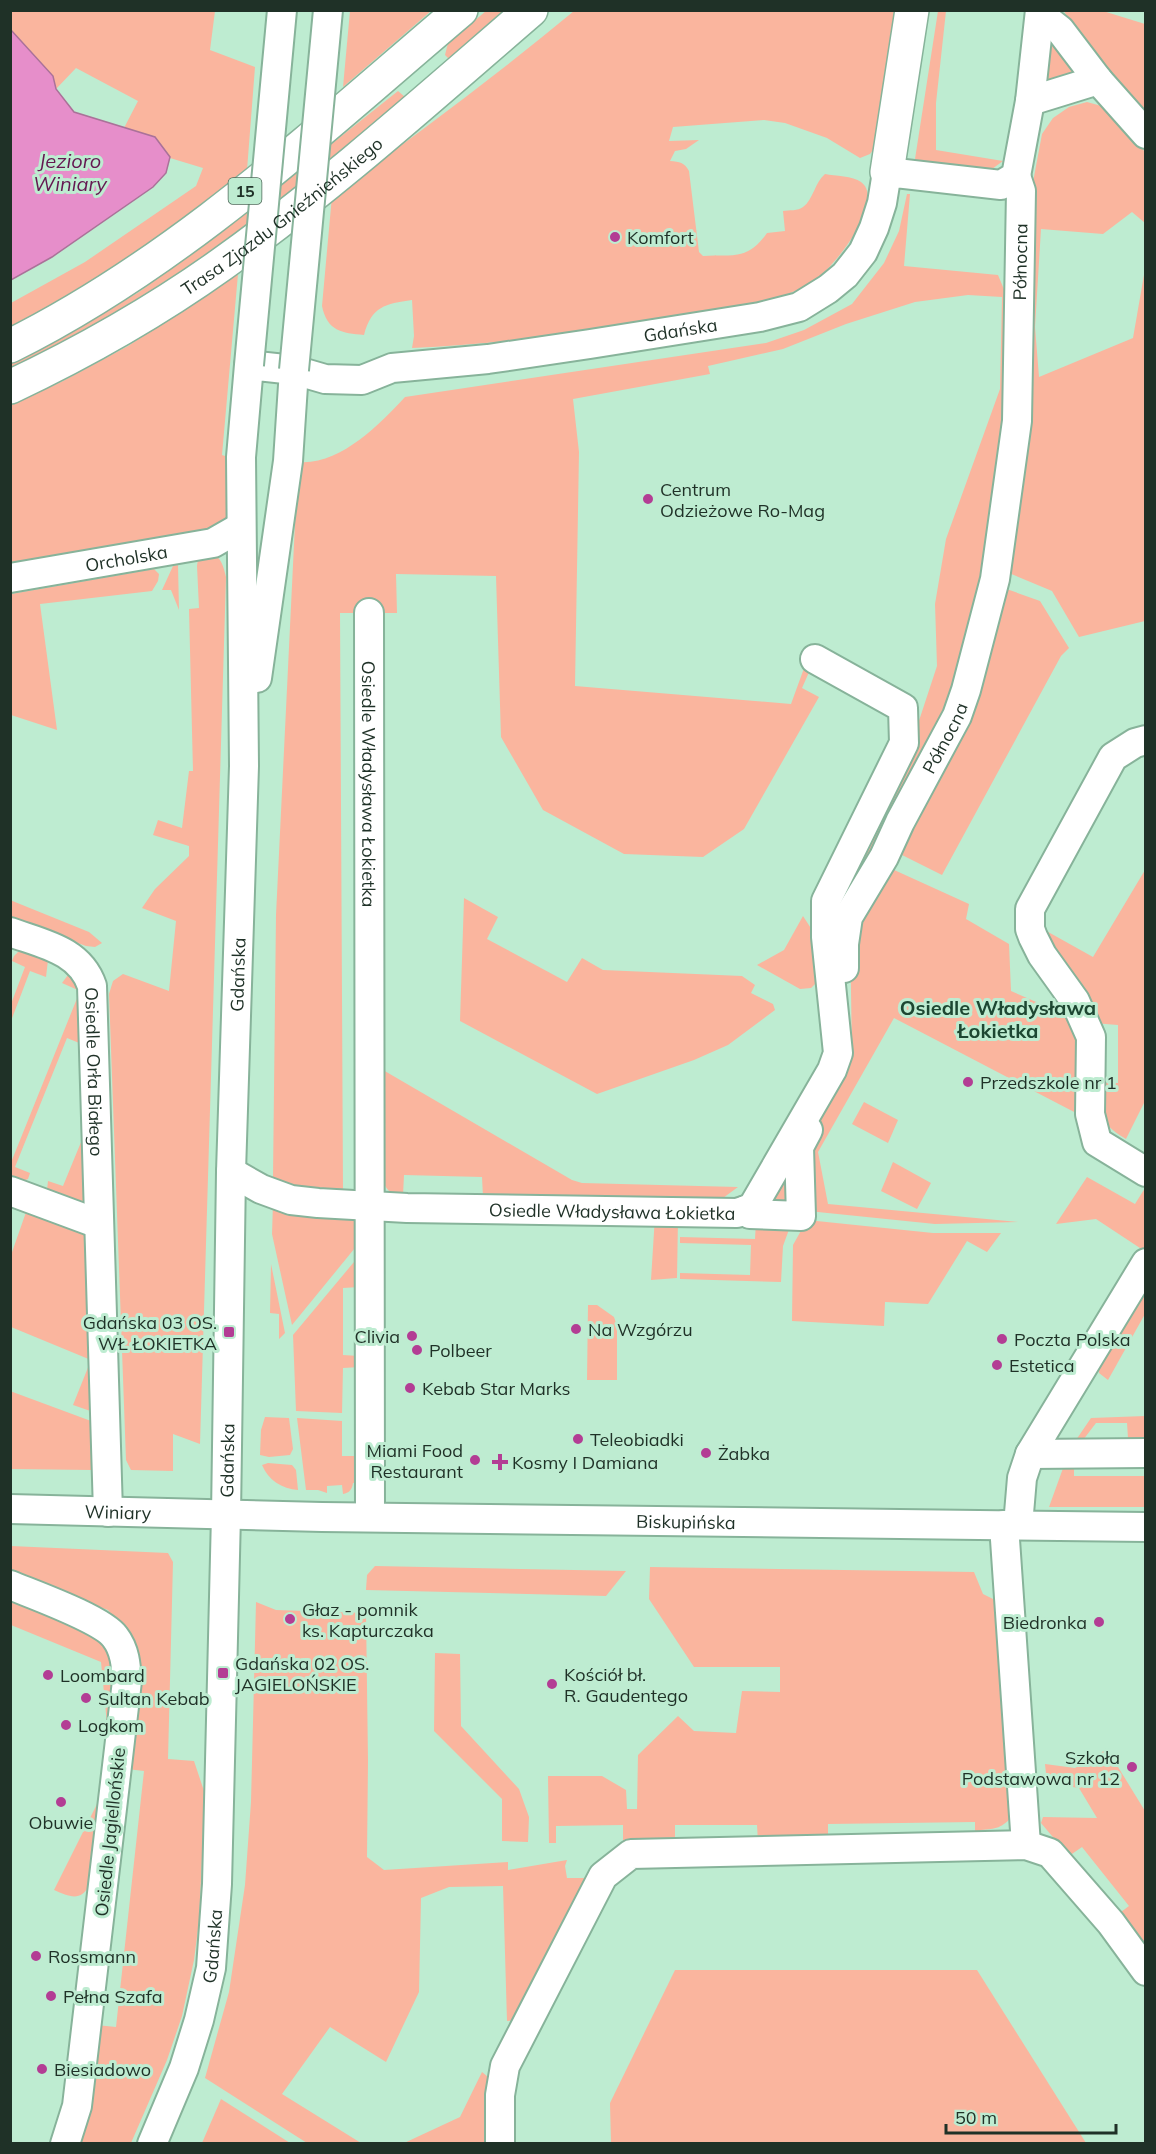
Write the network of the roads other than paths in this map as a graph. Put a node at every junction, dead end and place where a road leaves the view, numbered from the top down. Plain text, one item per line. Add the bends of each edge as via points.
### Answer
1 (282, 10) edge
2 (328, 10) edge
3 (461, 10) edge
4 (531, 10) edge
5 (912, 10) edge
6 (1040, 13) edge
7 (1098, 80) junction
8 (1030, 102) junction
9 (1146, 134) edge
10 (887, 172) junction
11 (1016, 176) junction
12 (10, 346) edge
13 (249, 365) junction
14 (294, 370) junction
15 (10, 387) edge
16 (241, 527) junction
17 (10, 578) edge
18 (369, 613) dead end
19 (815, 659) dead end
20 (1146, 740) edge
21 (244, 766) junction
22 (10, 932) edge
23 (231, 1172) junction
24 (1146, 1172) edge
25 (10, 1191) edge
26 (369, 1207) junction
27 (746, 1210) junction
28 (99, 1224) junction
29 (1146, 1263) edge
30 (1146, 1453) edge
31 (1030, 1454) junction
32 (10, 1509) edge
33 (108, 1512) junction
34 (226, 1515) junction
35 (369, 1517) junction
36 (1011, 1525) junction
37 (1146, 1527) edge
38 (10, 1585) edge
39 (1026, 1845) junction
40 (1146, 1971) edge
41 (65, 2144) edge
42 (152, 2144) edge
43 (500, 2144) edge

1 - 13 street, bridge
2 - 14 street, bridge
3 - 12 main road, 15 via 302,145 172,248 124,282
4 - 15 main road, Trasa Zjazdu Gnieźnieńskiego / 15 via 330,180 221,265 95,344
5 - 10 main road
6 - 7 street via 1060,30
6 - 8 street
7 - 8 street
7 - 9 street
8 - 11 street
10 - 11 street via 1001,185
10 - 14 street, Gdańska via 882,203 863,252 845,275 799,307 760,318 488,358 392,368 364,360
11 - 27 street, Północna via 1021,190 1017,422 995,579 957,716 884,857 848,916 844,944 847,1056 799,1147 801,1216 750,1214
13 - 14 street, Gdańska
13 - 16 street, Gdańska via 241,458
14 - 21 street, Gdańska via 288,461
16 - 17 street, Orcholska via 213,543
16 - 21 street, Gdańska
18 - 26 street, Osiedle Władysława Łokietka
19 - 27 street, Osiedle Władysława Łokietka via 903,708 904,743 826,901 838,1053 761,1194 752,1208
20 - 24 street via 1113,757 1030,909 1033,937 1075,1001 1091,1037 1090,1114 1097,1142
21 - 23 street, Gdańska
22 - 28 street, Osiedle Orła Białego via 66,953 88,973 92,986
23 - 26 street via 291,1200
23 - 34 street, Gdańska
25 - 28 street
26 - 27 street, Osiedle Władysława Łokietka via 738,1213
26 - 35 street, Osiedle Władysława Łokietka
28 - 33 street, Osiedle Orła Białego
29 - 31 street
30 - 31 street
31 - 36 street
32 - 33 street, Winiary
33 - 34 street, Winiary
34 - 35 street, Biskupińska
34 - 42 street, Gdańska via 217,1884 211,1968 187,2059
35 - 36 street, Biskupińska
36 - 37 street, Biskupińska
36 - 39 street
38 - 41 street, Osiedle Jagiellońskie via 91,1619 115,1636 126,1659 77,2106
39 - 40 street via 1050,1853 1111,1923
39 - 43 street via 632,1854 603,1876 505,2066 500,2095

